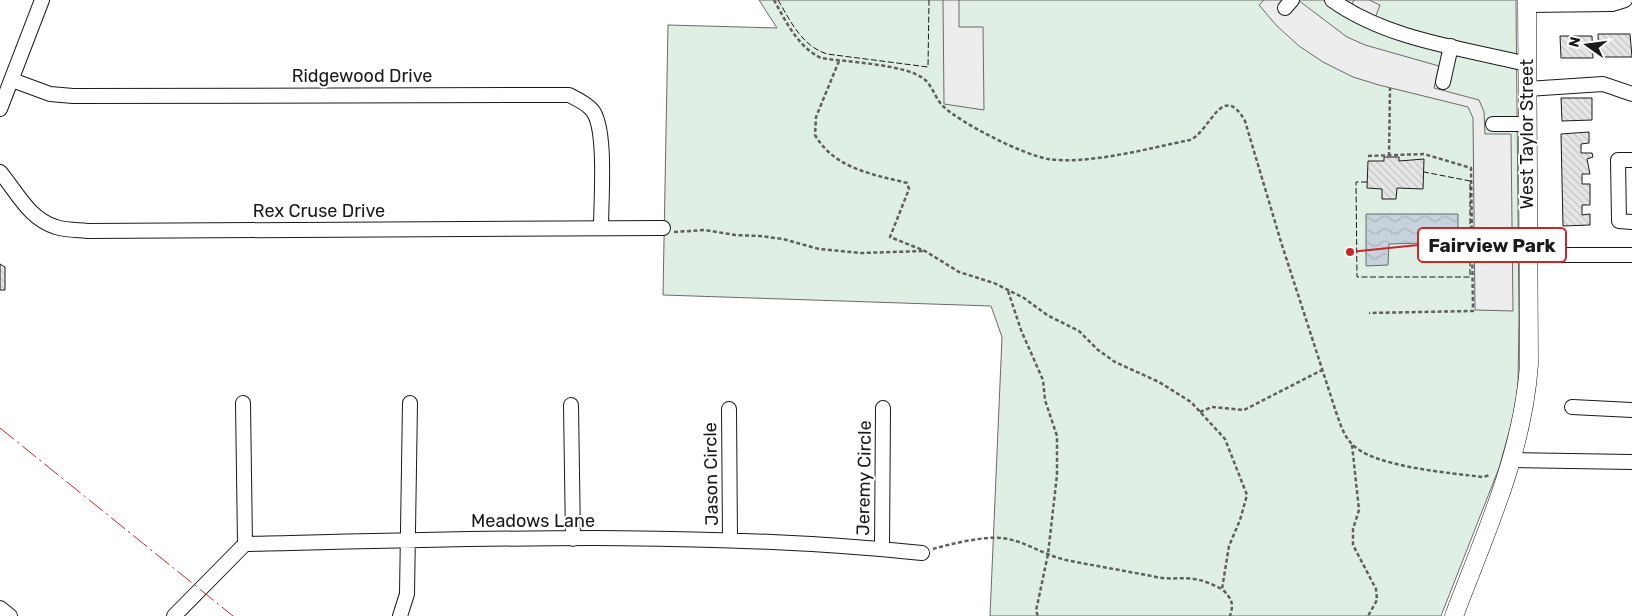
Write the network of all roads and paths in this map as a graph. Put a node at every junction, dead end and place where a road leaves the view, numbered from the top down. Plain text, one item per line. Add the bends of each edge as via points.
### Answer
1 (42, 0) edge
2 (774, 0) edge
3 (1332, 0) edge
4 (1625, 0) edge
5 (1527, 3) edge
6 (1451, 46) junction
7 (839, 61) junction
8 (1527, 64) junction
9 (12, 80) junction
10 (1443, 82) dead end
11 (1390, 88) dead end
12 (1527, 89) junction
13 (1632, 94) edge
14 (0, 109) edge
15 (1493, 124) dead end
16 (1527, 124) junction
17 (1368, 156) dead end
18 (1389, 156) junction
19 (1632, 160) edge
20 (0, 172) edge
21 (1632, 222) edge
22 (601, 227) junction
23 (663, 228) joint
24 (926, 251) junction
25 (1527, 254) junction
26 (1494, 255) dead end
27 (1632, 255) edge
28 (1007, 290) junction
29 (1369, 313) dead end
30 (1322, 370) junction
31 (243, 403) dead end
32 (410, 403) dead end
33 (571, 405) dead end
34 (1572, 407) dead end
35 (883, 408) dead end
36 (729, 409) dead end
37 (1632, 410) edge
38 (1200, 412) junction
39 (1352, 444) junction
40 (1512, 460) junction
41 (1632, 462) edge
42 (1490, 475) dead end
43 (730, 539) junction
44 (410, 540) junction
45 (573, 540) junction
46 (245, 544) junction
47 (882, 548) junction
48 (922, 553) joint
49 (1048, 554) junction
50 (1222, 589) junction
51 (0, 608) edge
52 (10, 616) edge
53 (174, 616) edge
54 (400, 616) edge
55 (1038, 616) edge
56 (1230, 616) edge
57 (1368, 616) edge
58 (1454, 616) edge

1 - 9 street
2 - 7 path via 799,42 812,54
3 - 6 street via 1368,22
4 - 5 street via 1612,4
5 - 8 main road, West Taylor Street
6 - 8 street
6 - 10 street
7 - 24 path via 816,117 815,135 831,155 848,166 907,183 909,189 890,237
7 - 30 path via 914,73 925,79 944,107 1019,150 1051,159 1087,158 1190,140 1199,136 1216,111 1224,106 1233,106 1245,121
8 - 12 main road, West Taylor Street
9 - 14 street
9 - 22 street, Ridgewood Drive via 50,94 72,96 569,95 593,111 601,129
11 - 18 path
12 - 13 street via 1603,84
12 - 16 main road, West Taylor Street
15 - 16 street
16 - 25 main road, West Taylor Street
17 - 18 path
18 - 29 path via 1424,154 1471,168 1473,312
19 - 21 street via 1618,160 1619,221
20 - 22 street, Rex Cruse Drive via 27,208 41,220 56,228 87,231
22 - 23 street, Rex Cruse Drive
23 - 24 path via 673,232 705,230 760,236 853,253
24 - 28 path via 959,272
25 - 26 street
25 - 27 street
25 - 40 main road, West Taylor Street via 1527,393
28 - 38 path via 1079,332 1115,362 1191,402
28 - 49 path via 1043,380 1045,400 1057,436 1057,475
30 - 38 path via 1244,410 1212,407
30 - 39 path via 1343,430
31 - 46 street
32 - 44 street
33 - 45 street
34 - 37 street
35 - 47 street, Jeremy Circle
36 - 43 street, Jason Circle
38 - 50 path via 1226,439 1247,494 1229,546
39 - 42 path via 1398,466 1483,477
39 - 57 path via 1359,510 1353,545 1376,589 1377,600
40 - 41 street
40 - 58 main road, West Taylor Street
43 - 45 street, Meadows Lane
43 - 47 street, Meadows Lane
44 - 45 street, Meadows Lane
44 - 46 street, Meadows Lane
44 - 54 street via 407,594
46 - 53 street
47 - 48 street, Meadows Lane
48 - 49 path via 948,544 999,537
49 - 50 path via 1157,578 1192,578
49 - 55 path
50 - 56 path via 1232,599
51 - 52 street

